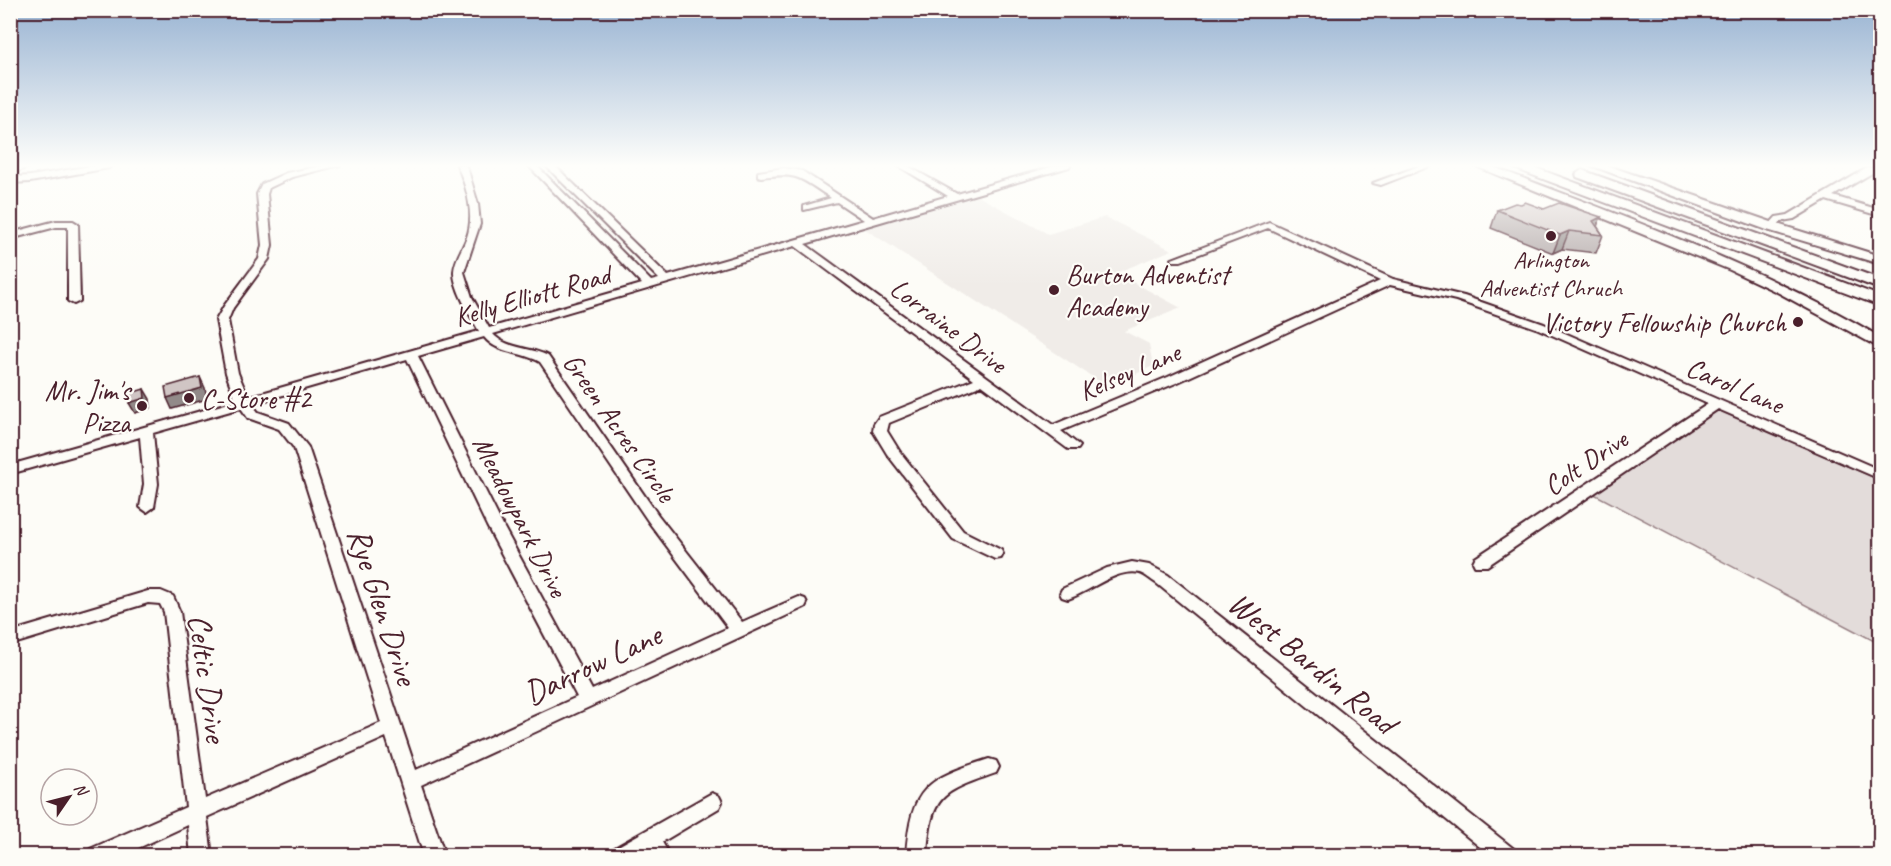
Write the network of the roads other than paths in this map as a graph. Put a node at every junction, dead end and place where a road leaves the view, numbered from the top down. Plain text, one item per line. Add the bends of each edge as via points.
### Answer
1 (264, 205) edge
2 (472, 205) edge
3 (571, 205) edge
4 (590, 205) edge
5 (817, 205) edge
6 (847, 205) edge
7 (927, 205) edge
8 (1581, 205) edge
9 (1626, 205) edge
10 (1666, 205) edge
11 (1730, 205) edge
12 (1808, 205) edge
13 (1855, 205) edge
14 (807, 208) dead end
15 (1881, 213) edge
16 (872, 221) junction
17 (1782, 221) junction
18 (10, 236) edge
19 (797, 243) junction
20 (1177, 259) dead end
21 (1881, 260) edge
22 (657, 272) junction
23 (696, 272) junction
24 (637, 273) junction
25 (667, 281) junction
26 (1389, 281) junction
27 (1881, 284) edge
28 (650, 286) junction
29 (614, 296) junction
30 (74, 301) dead end
31 (1881, 301) edge
32 (487, 332) junction
33 (1881, 343) edge
34 (411, 354) junction
35 (983, 380) junction
36 (243, 402) junction
37 (1717, 404) junction
38 (146, 430) junction
39 (1052, 430) junction
40 (1073, 446) dead end
41 (10, 470) edge
42 (1881, 475) edge
43 (147, 507) dead end
44 (995, 554) dead end
45 (1481, 562) dead end
46 (1068, 593) dead end
47 (799, 603) dead end
48 (740, 631) junction
49 (10, 639) edge
50 (588, 700) junction
51 (392, 726) junction
52 (989, 767) dead end
53 (411, 781) junction
54 (712, 802) dead end
55 (197, 812) junction
56 (654, 848) edge
57 (97, 855) edge
58 (202, 855) edge
59 (435, 855) edge
60 (620, 855) edge
61 (916, 855) edge
62 (1507, 855) edge

1 - 36 street via 264,259 222,321 232,373
2 - 32 street, Green Acres Circle via 475,221 472,242 461,264 460,281
3 - 24 street
4 - 22 street
5 - 14 street
6 - 16 street
7 - 16 street, Kelly Elliott Road
8 - 33 main road via 1738,268
9 - 31 highway
10 - 27 highway
11 - 17 main road
12 - 17 street
13 - 15 street
16 - 19 street, Kelly Elliott Road
17 - 21 main road
18 - 30 street via 73,224
19 - 23 street, Kelly Elliott Road
19 - 35 street, Lorraine Drive
20 - 26 street, Carol Lane via 1267,225
22 - 23 street
22 - 25 street
23 - 25 street, Kelly Elliott Road
24 - 28 street
24 - 29 street via 633,283
25 - 28 street, Kelly Elliott Road
26 - 37 street, Carol Lane via 1460,298 1540,326
26 - 39 street, Kelsey Lane
28 - 29 street, Kelly Elliott Road
29 - 32 street, Kelly Elliott Road
32 - 34 street, Kelly Elliott Road
32 - 48 street, Green Acres Circle via 504,347 534,352 544,359 653,518
34 - 36 street, Kelly Elliott Road
34 - 50 street, Meadowpark Drive via 495,526
35 - 39 street, Lorraine Drive
35 - 44 street via 884,420 880,431 958,535
36 - 38 street, Kelly Elliott Road
36 - 51 street, Rye Glen Drive via 254,415 284,426 302,447
37 - 42 street, Carol Lane
37 - 45 street, Colt Drive
38 - 41 street, Kelly Elliott Road
38 - 43 street via 152,484
39 - 40 street, Lorraine Drive
46 - 62 street, West Bardin Road via 1131,567 1148,570
47 - 48 street, Darrow Lane
48 - 50 street, Darrow Lane
49 - 55 street, Celtic Drive via 148,597 167,600 172,612
50 - 53 street, Darrow Lane
51 - 53 street, Rye Glen Drive
51 - 55 street
52 - 61 street via 939,787 923,805
53 - 59 street, Rye Glen Drive
54 - 56 street
55 - 57 street
55 - 58 street, Celtic Drive
56 - 60 street

